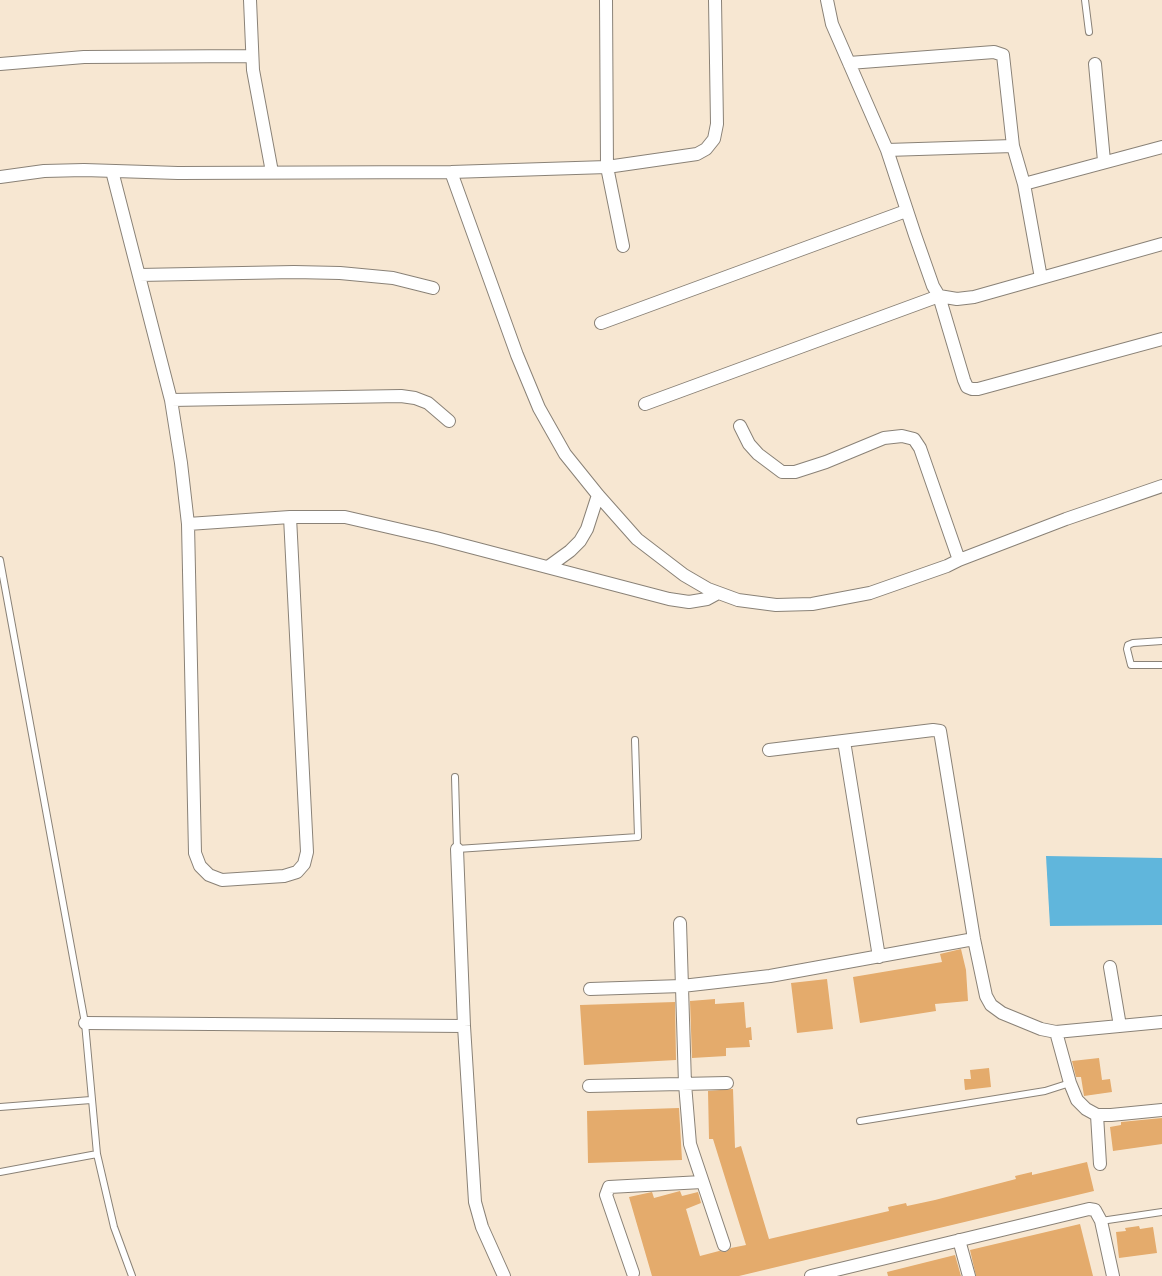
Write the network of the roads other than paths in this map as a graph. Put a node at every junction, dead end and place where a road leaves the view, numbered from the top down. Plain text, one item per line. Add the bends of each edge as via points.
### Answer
1 (250, 0) edge
2 (606, 0) edge
3 (715, 0) edge
4 (827, 0) edge
5 (1085, 0) edge
6 (1089, 32) dead end
7 (252, 56) junction
8 (849, 63) junction
9 (0, 64) edge
10 (1095, 64) dead end
11 (1013, 146) junction
12 (1162, 147) edge
13 (887, 150) junction
14 (1104, 162) junction
15 (607, 167) junction
16 (112, 171) junction
17 (272, 172) junction
18 (451, 172) junction
19 (0, 177) edge
20 (1024, 184) junction
21 (906, 211) junction
22 (1162, 244) edge
23 (623, 246) dead end
24 (139, 275) junction
25 (1041, 278) junction
26 (433, 288) dead end
27 (939, 296) junction
28 (601, 323) dead end
29 (1162, 339) edge
30 (171, 400) junction
31 (645, 404) dead end
32 (449, 421) dead end
33 (740, 426) dead end
34 (1162, 486) edge
35 (598, 495) junction
36 (290, 517) junction
37 (188, 524) junction
38 (0, 560) edge
39 (959, 560) junction
40 (548, 567) junction
41 (718, 593) junction
42 (1162, 641) edge
43 (1162, 665) edge
44 (635, 740) dead end
45 (844, 741) junction
46 (769, 750) dead end
47 (455, 777) dead end
48 (456, 849) junction
49 (680, 923) dead end
50 (974, 939) junction
51 (879, 957) junction
52 (1110, 966) dead end
53 (682, 986) junction
54 (590, 989) dead end
55 (1162, 1022) edge
56 (85, 1023) junction
57 (464, 1026) junction
58 (1120, 1026) junction
59 (1056, 1032) junction
60 (727, 1082) dead end
61 (1070, 1083) junction
62 (685, 1084) junction
63 (589, 1086) dead end
64 (91, 1100) junction
65 (0, 1107) edge
66 (1162, 1110) edge
67 (1097, 1114) junction
68 (860, 1121) dead end
69 (96, 1154) junction
70 (1100, 1164) dead end
71 (0, 1172) edge
72 (702, 1182) junction
73 (1162, 1212) edge
74 (1101, 1221) junction
75 (960, 1240) junction
76 (724, 1245) dead end
77 (633, 1273) dead end
78 (831, 1274) edge
79 (132, 1276) edge
80 (504, 1276) edge
81 (811, 1276) edge
82 (968, 1276) edge
83 (1113, 1276) edge

1 - 7 street
2 - 15 street
3 - 15 street via 717,124 714,139 706,149 697,154
4 - 8 street via 832,24
5 - 6 lane
7 - 9 street via 84,57
7 - 17 street
8 - 11 street via 994,52 1002,55
8 - 13 street
10 - 14 street
11 - 13 street
11 - 20 street
12 - 14 street
13 - 21 street
14 - 20 street
15 - 18 street
15 - 23 street
16 - 17 street
16 - 19 street via 44,171
16 - 24 street
17 - 18 street
18 - 35 street via 517,355 539,408 565,454
20 - 25 street
21 - 27 street
21 - 28 street
22 - 25 street
24 - 26 street via 340,273 393,278
24 - 30 street
25 - 27 street via 974,297 957,299
27 - 29 street via 964,380 967,387 972,389
27 - 31 street
30 - 32 street via 401,396 428,403
30 - 37 street
33 - 39 street via 749,444 758,454 782,472 794,472 826,462 884,438 902,436 914,439 920,448
34 - 39 street
35 - 40 street via 588,529 580,541
35 - 41 street via 637,538 684,576
36 - 37 street
36 - 37 street via 307,852 304,864 297,872 284,876 222,880 209,875 200,866 195,853
36 - 40 street via 345,517
38 - 56 lane
39 - 41 street via 870,593 812,604 768,604 738,600
40 - 41 street via 689,602 707,599
42 - 43 lane via 1133,643 1128,645 1127,649 1131,664
44 - 48 lane via 638,837
45 - 46 street
45 - 50 street via 940,731
45 - 51 street
47 - 48 lane
48 - 57 street
49 - 53 street
50 - 51 street
50 - 59 street via 986,996 991,1005 1002,1013 1040,1029
51 - 53 street via 770,976
52 - 58 street
53 - 54 street
53 - 62 street
55 - 58 street
56 - 57 street
56 - 64 lane
57 - 80 street via 475,1202 482,1227
58 - 59 street
59 - 61 street
60 - 62 street
61 - 67 street via 1077,1100 1086,1109
61 - 68 lane via 1045,1091
62 - 63 street
62 - 72 street via 690,1144
64 - 65 lane
64 - 69 lane
66 - 67 street
67 - 70 street
69 - 71 lane
69 - 79 lane via 114,1227
72 - 76 street
72 - 77 street via 609,1187 606,1195
73 - 74 lane
74 - 75 street via 1095,1210 1089,1210
74 - 83 street
75 - 78 street
75 - 82 street
78 - 81 street

